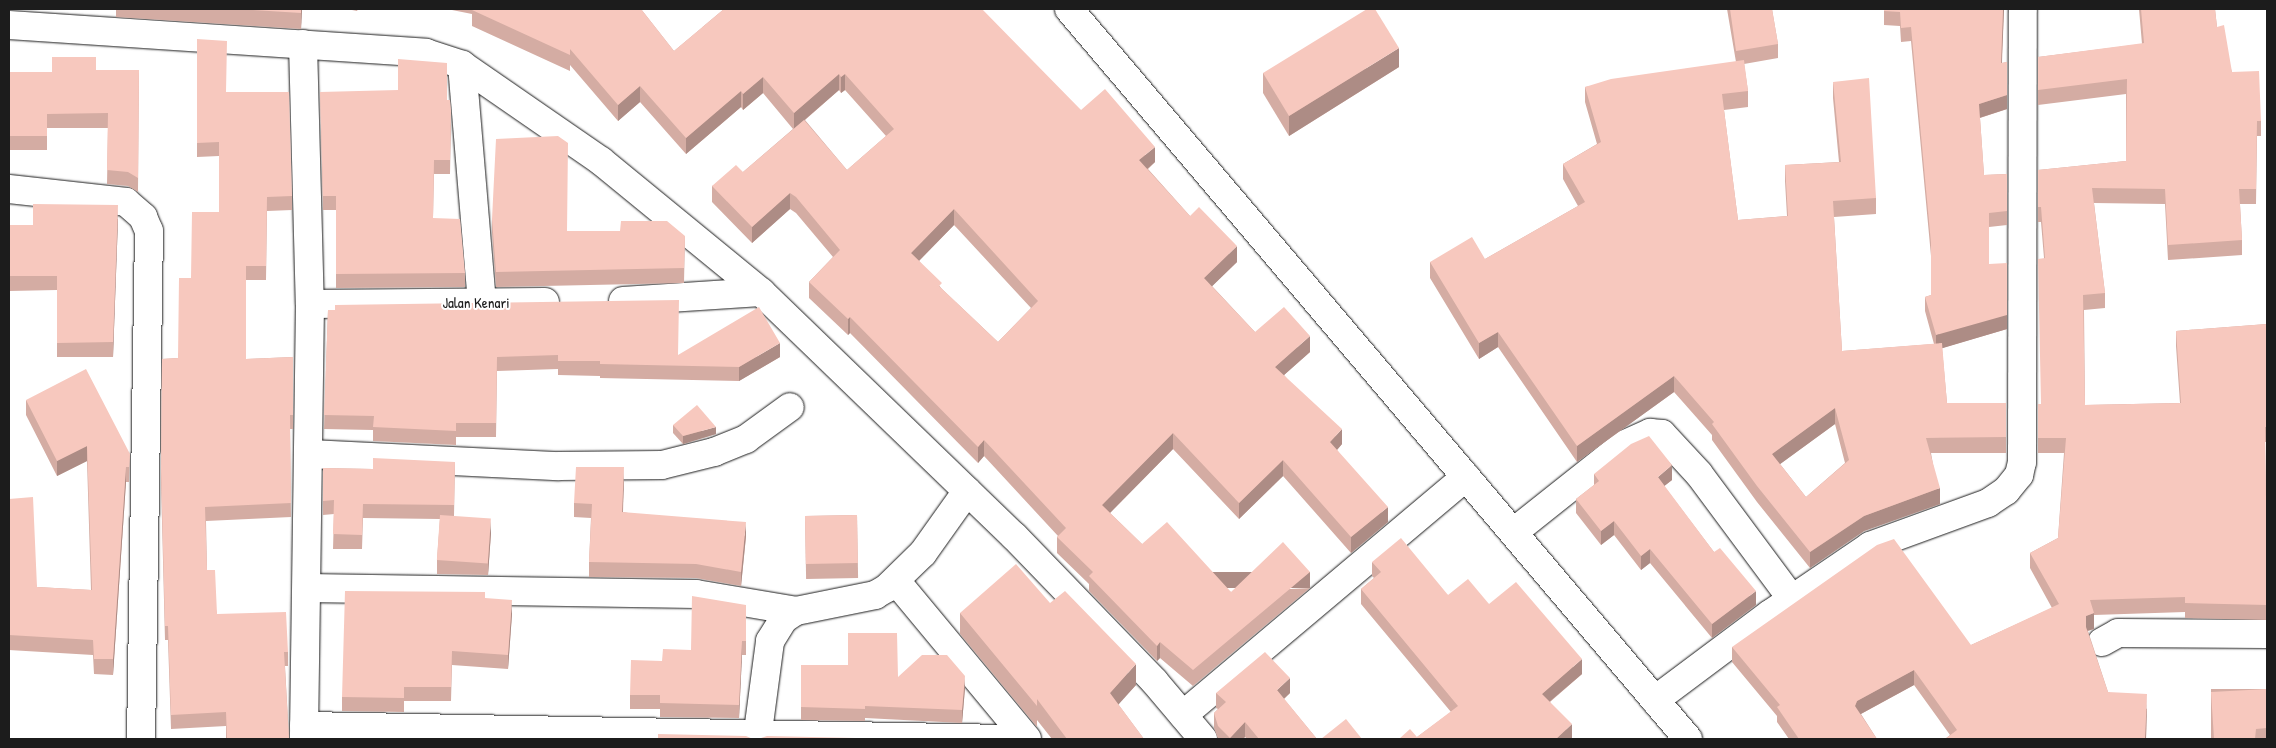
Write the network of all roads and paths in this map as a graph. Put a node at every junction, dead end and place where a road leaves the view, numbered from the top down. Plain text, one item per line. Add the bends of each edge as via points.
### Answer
1 (1069, 9) edge
2 (2022, 9) edge
3 (9, 25) edge
4 (303, 44) junction
5 (462, 65) junction
6 (9, 189) edge
7 (761, 292) junction
8 (571, 302) edge
9 (601, 302) edge
10 (482, 303) junction
11 (310, 304) junction
12 (790, 408) dead end
13 (310, 454) junction
14 (1466, 477) junction
15 (967, 491) junction
16 (1515, 531) junction
17 (896, 581) junction
18 (307, 588) junction
19 (1792, 599) junction
20 (796, 611) junction
21 (2267, 634) edge
22 (2102, 642) dead end
23 (1655, 700) junction
24 (1183, 715) junction
25 (304, 733) edge
26 (757, 738) edge
27 (141, 739) edge
28 (1004, 739) edge
29 (1027, 739) edge
30 (1203, 739) edge
31 (1688, 739) edge

1 - 14 street
2 - 19 street via 2022,462 2019,475 2006,491 1988,503 1870,546
3 - 4 street
4 - 5 street via 426,53
4 - 11 street
5 - 7 street via 601,161
5 - 10 street
6 - 27 street via 126,202 143,217 149,231
7 - 9 street
7 - 15 street
8 - 10 street, Jalan Kenari
10 - 11 street, Jalan Kenari
11 - 13 street
12 - 13 street via 746,439 714,452 662,465 559,466
13 - 18 street
14 - 16 street
14 - 24 street
15 - 17 street via 924,553
15 - 24 street
16 - 19 street via 1623,445 1650,432 1662,434 1699,474
16 - 23 street
17 - 20 street via 875,595
17 - 29 street
18 - 20 street via 696,594
18 - 25 street
19 - 23 street
20 - 26 street via 784,619 770,641
21 - 22 street via 2118,633
23 - 31 street
24 - 30 street
25 - 26 street
26 - 28 street

